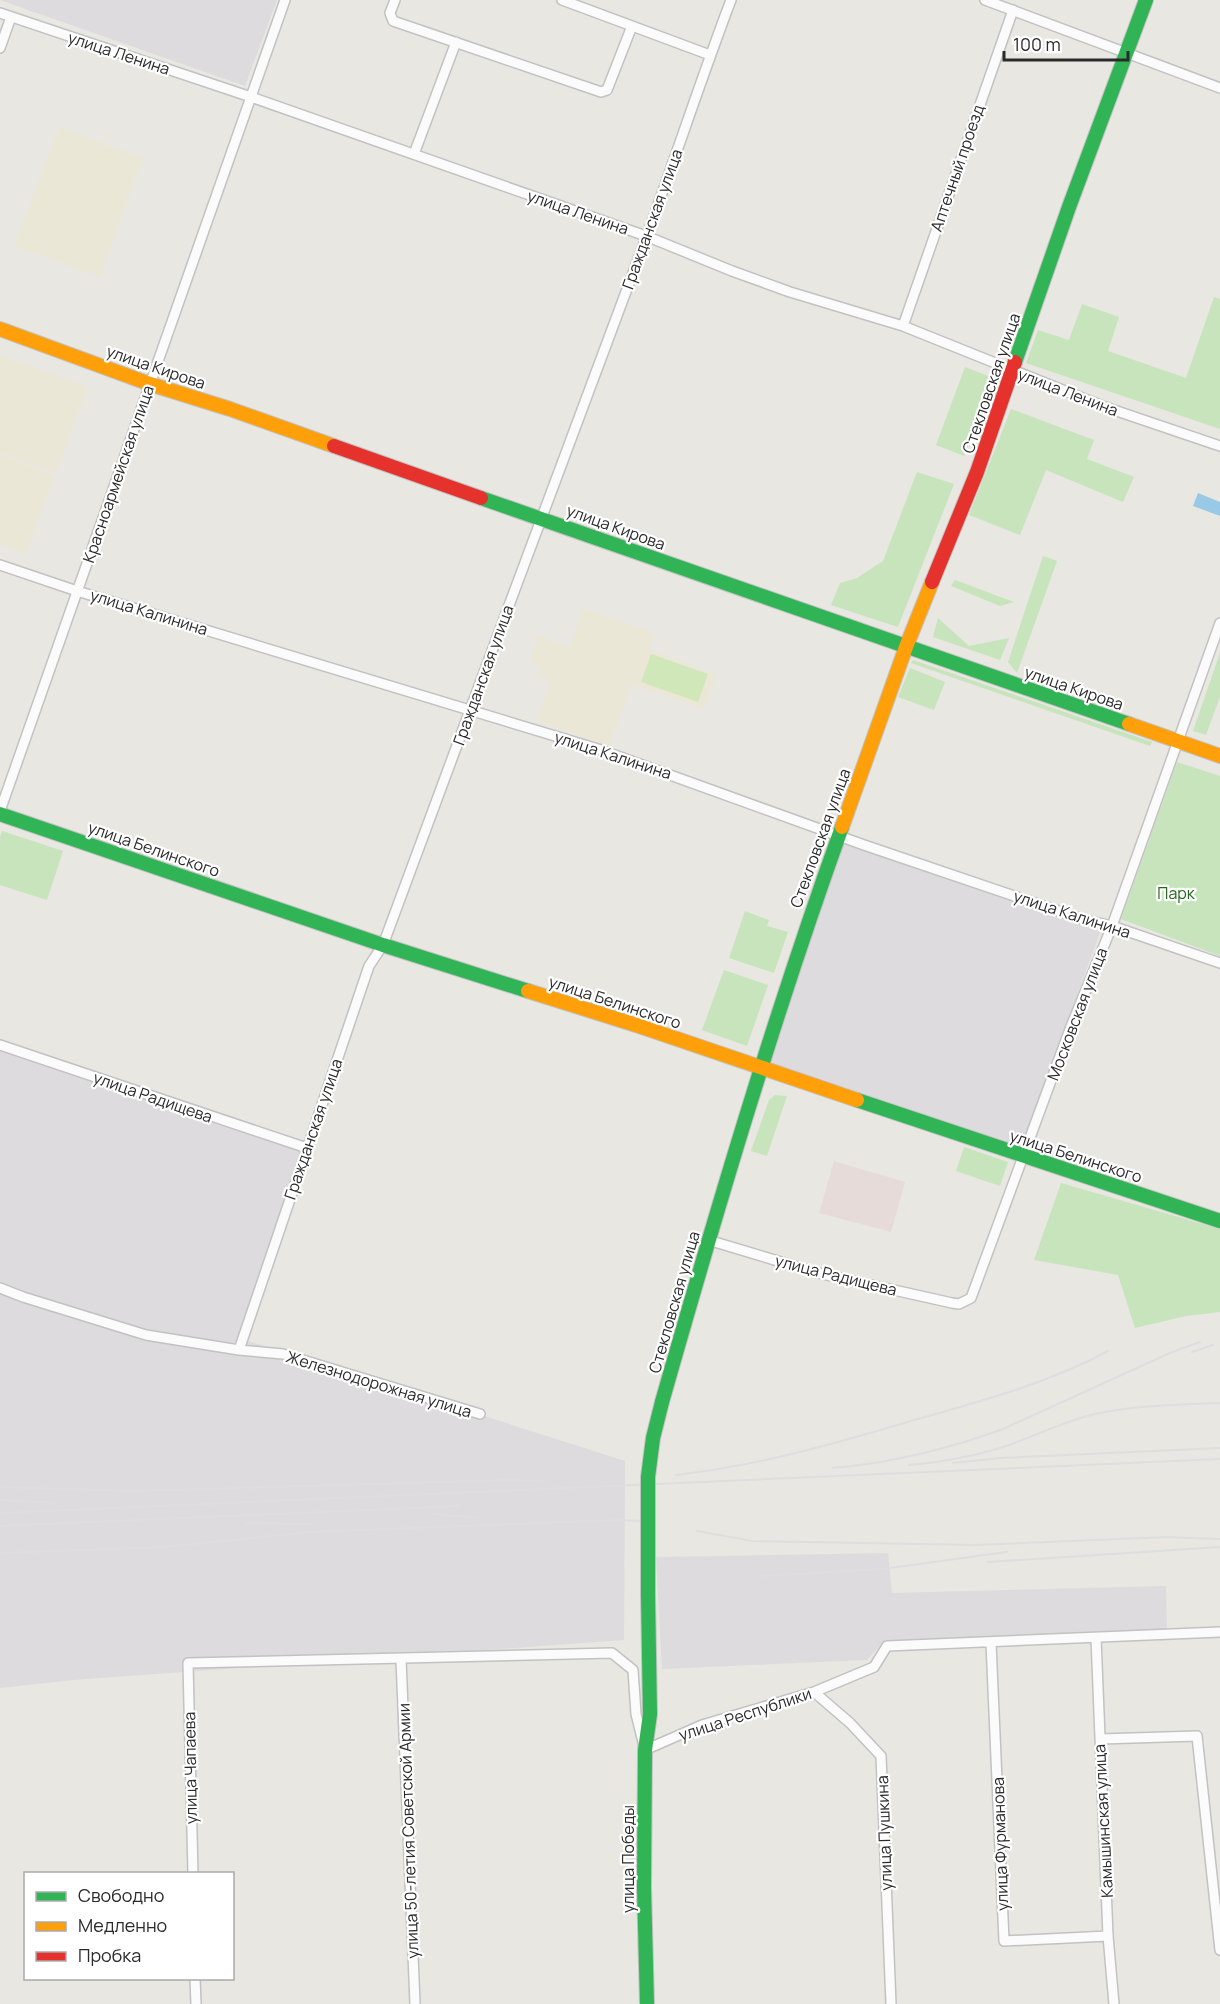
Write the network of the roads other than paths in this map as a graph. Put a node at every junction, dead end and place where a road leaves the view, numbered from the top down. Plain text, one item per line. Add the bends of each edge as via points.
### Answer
1 (285, 0) edge
2 (395, 0) edge
3 (562, 0) edge
4 (731, 0) edge
5 (985, 0) edge
6 (1146, 0) edge
7 (1013, 10) junction
8 (0, 13) edge
9 (11, 17) junction
10 (632, 26) junction
11 (456, 42) junction
12 (0, 48) edge
13 (1127, 52) junction
14 (710, 55) junction
15 (1220, 88) edge
16 (251, 97) junction
17 (414, 154) junction
18 (646, 236) junction
19 (903, 326) junction
20 (0, 329) edge
21 (1013, 372) junction
22 (150, 384) junction
23 (1220, 446) edge
24 (541, 518) junction
25 (0, 565) edge
26 (77, 591) junction
27 (1220, 623) edge
28 (906, 647) junction
29 (470, 709) junction
30 (1176, 741) junction
31 (1220, 756) edge
32 (0, 813) edge
33 (838, 835) junction
34 (1112, 926) junction
35 (383, 945) junction
36 (1220, 963) edge
37 (0, 1045) edge
38 (761, 1068) junction
39 (307, 1148) junction
40 (1023, 1156) junction
41 (1220, 1221) edge
42 (708, 1240) junction
43 (0, 1288) edge
44 (966, 1301) joint
45 (239, 1350) junction
46 (480, 1414) dead end
47 (1220, 1632) edge
48 (1096, 1638) junction
49 (991, 1643) junction
50 (401, 1659) junction
51 (814, 1692) junction
52 (650, 1714) joint
53 (1100, 1739) junction
54 (645, 1750) junction
55 (193, 1872) edge
56 (1108, 1936) junction
57 (1220, 1950) edge
58 (195, 1980) edge
59 (196, 2004) edge
60 (415, 2004) edge
61 (647, 2004) edge
62 (891, 2004) edge
63 (1114, 2004) edge

1 - 16 street, Красноармейская улица
2 - 11 street via 390,13 393,21
3 - 10 street
4 - 14 street, Гражданская улица
5 - 7 street
6 - 13 street, Стекловская улица
7 - 13 street
7 - 19 street, Аптечный проезд
8 - 9 street, улица Ленина
9 - 12 street
9 - 16 street, улица Ленина
10 - 11 street via 604,92
10 - 14 street
11 - 17 street
13 - 15 street
13 - 21 street, Стекловская улица
14 - 18 street, Гражданская улица
16 - 17 street, улица Ленина
16 - 22 street, Красноармейская улица
17 - 18 street, улица Ленина
18 - 19 street, улица Ленина via 790,292
18 - 24 street, Гражданская улица
19 - 21 street, улица Ленина
20 - 22 street, улица Кирова
21 - 23 street, улица Ленина
21 - 28 street, Стекловская улица
22 - 24 street, улица Кирова
22 - 26 street, Красноармейская улица
24 - 28 street, улица Кирова
24 - 29 street, Гражданская улица
25 - 26 street, улица Калинина
26 - 29 street, улица Калинина
26 - 32 street, Красноармейская улица
27 - 30 street, Московская улица
28 - 30 street, улица Кирова
28 - 33 street, Стекловская улица
29 - 33 street, улица Калинина via 598,748
29 - 35 street, Гражданская улица
30 - 31 street, улица Кирова
30 - 34 street, Московская улица
32 - 35 street, улица Белинского
33 - 34 street, улица Калинина
33 - 38 street, Стекловская улица
34 - 36 street, улица Калинина
34 - 40 street, Московская улица
35 - 38 street, улица Белинского
35 - 39 street, Гражданская улица via 369,966
37 - 39 street, улица Радищева
38 - 40 street, улица Белинского
38 - 42 street, Стекловская улица
39 - 45 street, Гражданская улица
40 - 41 street, улица Белинского
40 - 44 street, Московская улица via 974,1293
42 - 44 street, улица Радищева via 818,1273 952,1303
42 - 52 street, Стекловская улица, bridge via 653,1439 647,1503
43 - 45 street, Железнодорожная улица via 146,1335
45 - 46 street, Железнодорожная улица via 283,1354
47 - 48 street, улица Республики
48 - 49 street, улица Республики
48 - 53 street, Камышинская улица
49 - 51 street, улица Республики via 887,1646 874,1667
49 - 56 street, улица Фурманова via 1004,1941
50 - 54 street via 612,1653 633,1670 636,1714
50 - 55 street, улица Чапаева via 188,1663
50 - 60 street, улица 50-летия Советской Армии
51 - 54 street, улица Республики via 702,1725
51 - 62 street, улица Пушкина via 881,1756
52 - 54 street, улица Победы
53 - 56 street, Камышинская улица
53 - 57 street via 1197,1736
54 - 61 street, улица Победы
56 - 63 street, Камышинская улица
58 - 59 street

